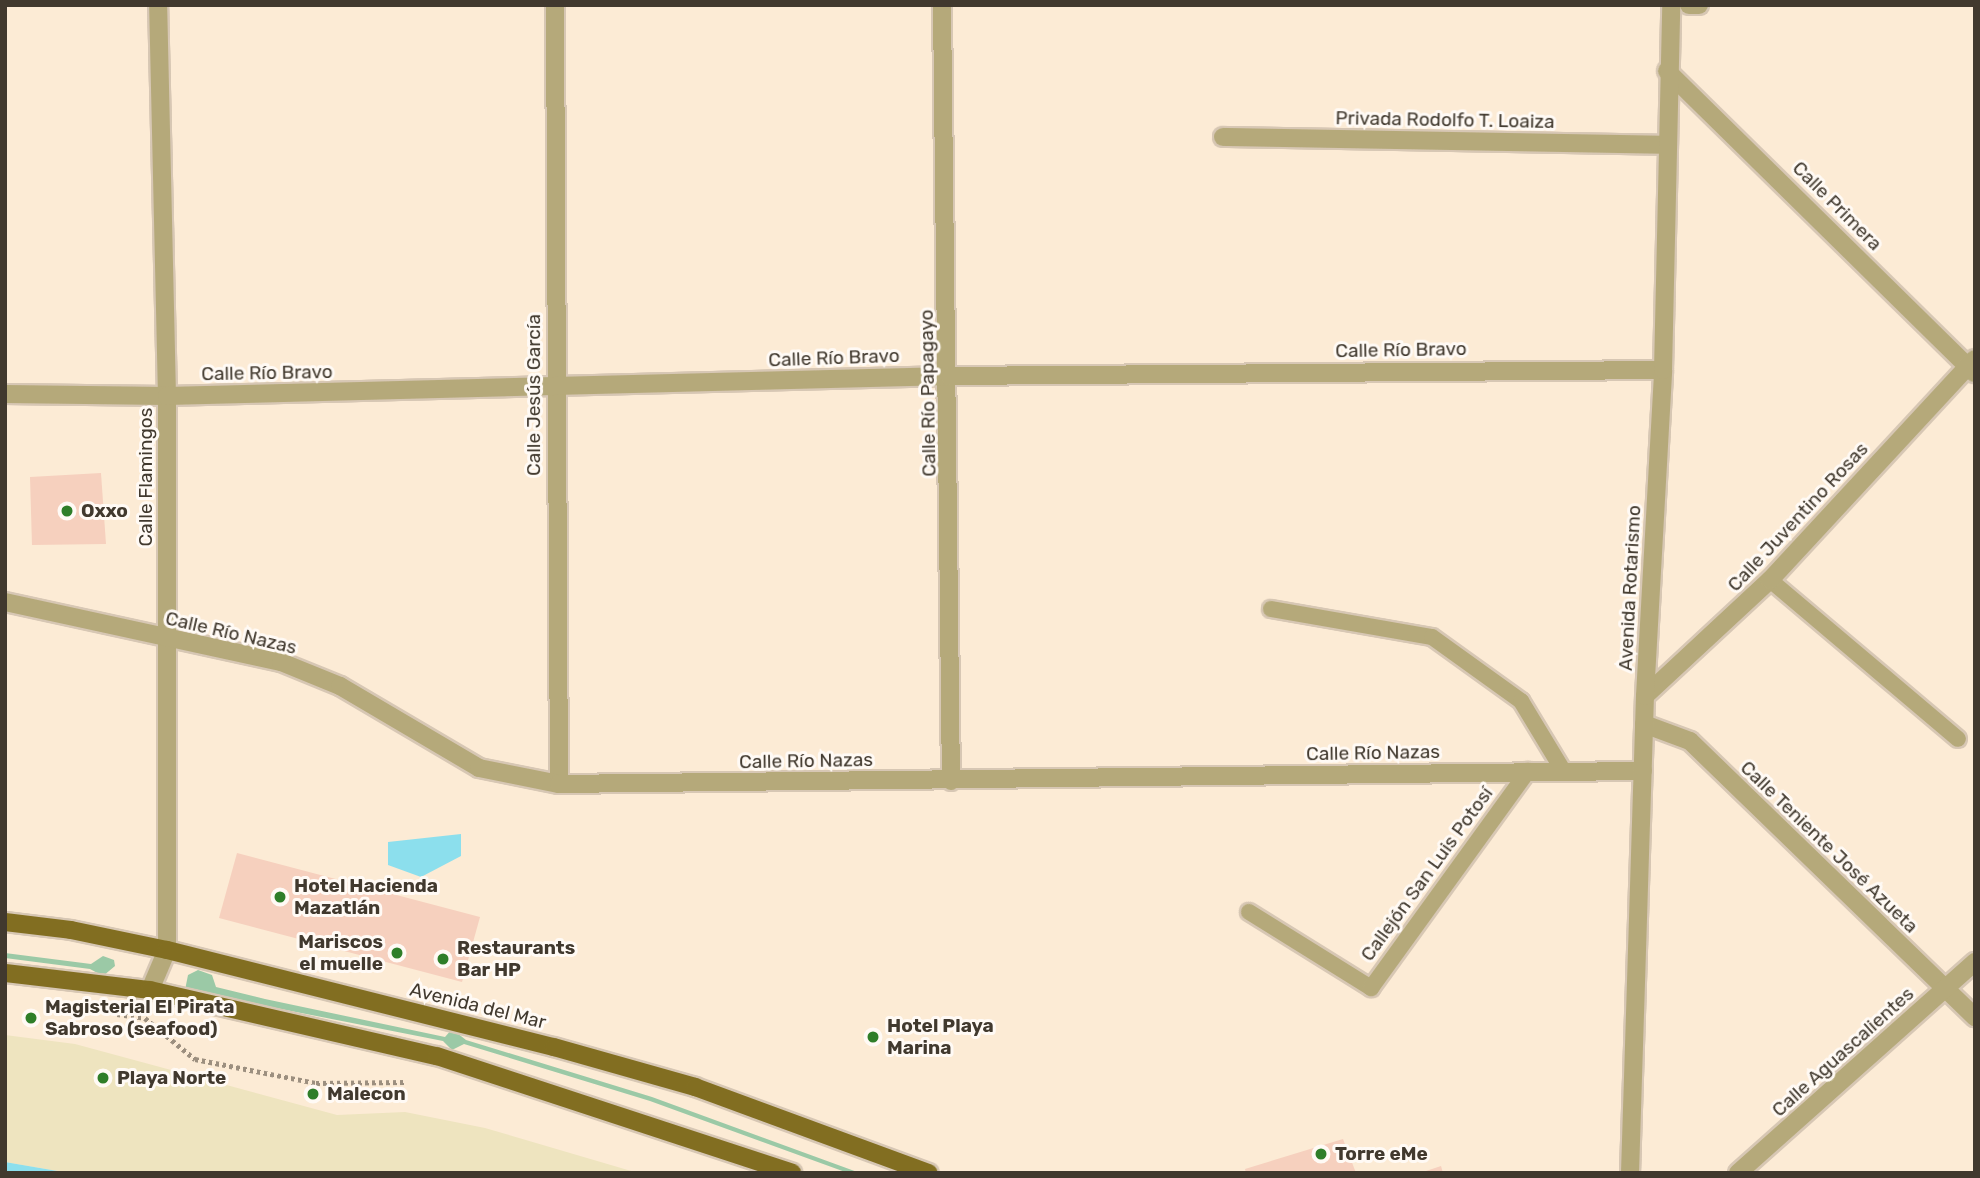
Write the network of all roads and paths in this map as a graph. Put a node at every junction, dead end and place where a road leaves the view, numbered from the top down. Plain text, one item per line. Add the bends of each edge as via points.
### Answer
1 (158, 5) edge
2 (555, 5) edge
3 (942, 5) edge
4 (1671, 5) edge
5 (1689, 5) edge
6 (1699, 5) edge
7 (1667, 71) junction
8 (1223, 137) dead end
9 (1667, 145) junction
10 (1972, 366) edge
11 (1663, 370) junction
12 (949, 376) junction
13 (555, 387) junction
14 (5, 394) edge
15 (167, 396) junction
16 (1770, 580) junction
17 (5, 602) edge
18 (1271, 609) dead end
19 (165, 639) junction
20 (1645, 696) junction
21 (1644, 724) junction
22 (1958, 739) dead end
23 (1528, 771) junction
24 (1643, 771) junction
25 (1564, 772) junction
26 (950, 781) junction
27 (559, 784) junction
28 (1249, 912) dead end
29 (5, 922) edge
30 (167, 950) junction
31 (1975, 962) edge
32 (5, 974) edge
33 (150, 990) junction
34 (1944, 990) junction
35 (107, 1012) dead end
36 (1975, 1017) edge
37 (406, 1082) dead end
38 (792, 1173) edge
39 (929, 1173) edge
40 (1630, 1173) edge
41 (1738, 1173) edge

1 - 15 street, Calle Flamingos
2 - 13 street, Calle Jesús García
3 - 12 street, Calle Río Papagayo
4 - 7 street, Avenida Rotarismo
5 - 6 street
7 - 9 street, Avenida Rotarismo
7 - 10 street, Calle Primera
8 - 9 street, Privada Rodolfo T. Loaiza
9 - 11 street, Avenida Rotarismo
10 - 16 street, Calle Juventino Rosas
11 - 12 street, Calle Río Bravo
11 - 20 street, Avenida Rotarismo
12 - 13 street, Calle Río Bravo
12 - 26 street, Calle Río Papagayo
13 - 15 street, Calle Río Bravo
13 - 27 street, Calle Jesús García
14 - 15 street, Calle Río Bravo
15 - 19 street, Calle Flamingos
16 - 20 street, Calle Juventino Rosas
16 - 22 lane
17 - 19 street, Calle Río Nazas
18 - 25 lane via 1432,637 1521,701
19 - 27 street, Calle Río Nazas via 281,662 340,686 479,768
19 - 30 street, Calle Flamingos
20 - 21 street, Avenida Rotarismo
21 - 24 street, Avenida Rotarismo
21 - 34 street, Calle Teniente José Azueta via 1690,741
23 - 25 street, Calle Río Nazas
23 - 26 street, Calle Río Nazas
23 - 28 lane, Callejón San Luis Potosí via 1371,988
24 - 25 street, Calle Río Nazas
24 - 40 street, Avenida Rotarismo
26 - 27 street, Calle Río Nazas
29 - 30 main road, Avenida del Mar
30 - 33 street
30 - 39 main road, Avenida del Mar via 554,1046 695,1087
31 - 34 street, Calle Aguascalientes
32 - 33 main road
33 - 38 main road via 437,1056
34 - 36 street, Calle Teniente José Azueta
34 - 41 street, Calle Aguascalientes
35 - 37 path via 145,1018 195,1059 316,1083

